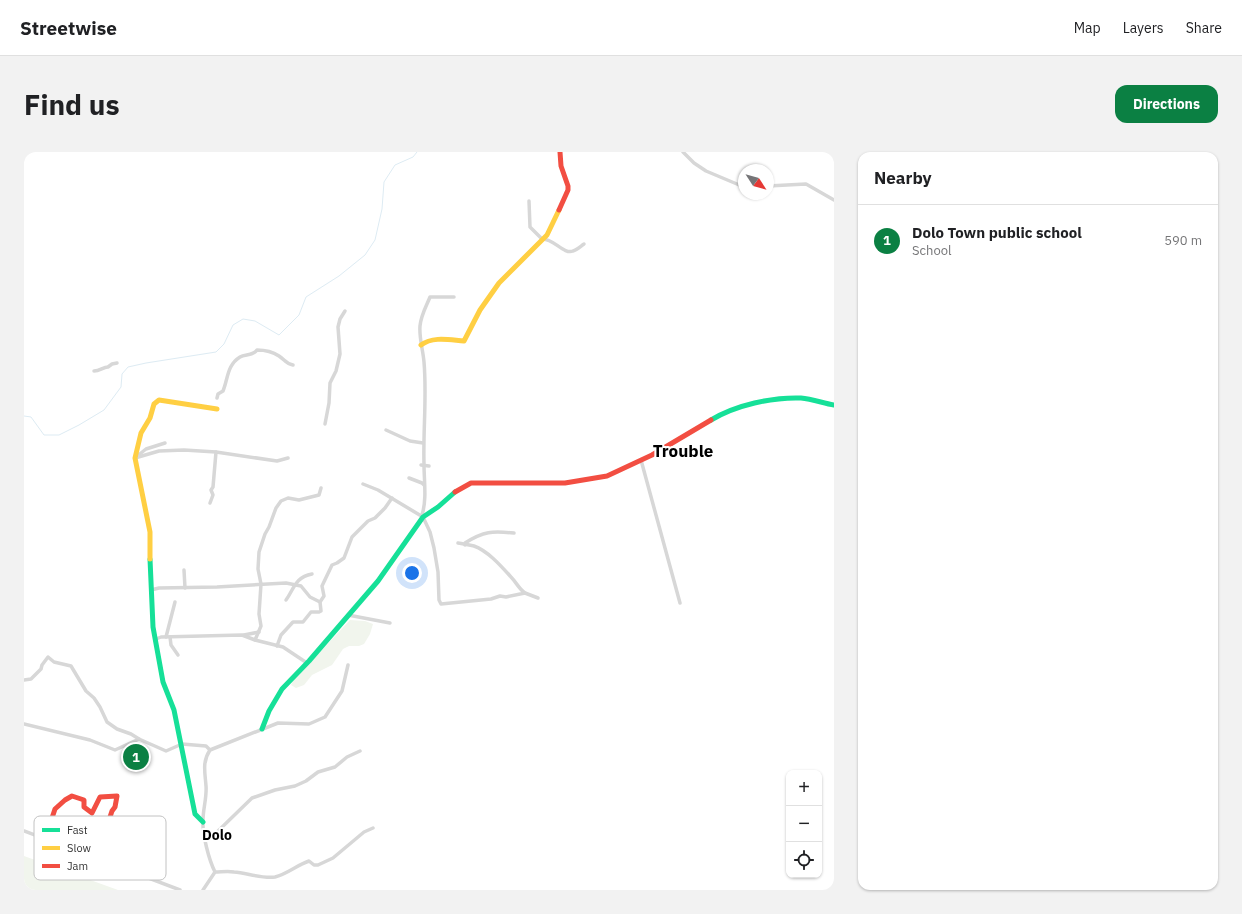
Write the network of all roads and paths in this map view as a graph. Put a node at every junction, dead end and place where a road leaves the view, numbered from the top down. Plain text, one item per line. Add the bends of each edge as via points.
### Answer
1 (560, 152) edge
2 (683, 152) edge
3 (738, 184) edge
4 (774, 186) edge
5 (834, 200) edge
6 (529, 201) dead end
7 (542, 239) junction
8 (584, 244) dead end
9 (454, 297) dead end
10 (345, 311) dead end
11 (421, 345) junction
12 (117, 363) dead end
13 (293, 365) dead end
14 (94, 371) dead end
15 (217, 398) dead end
16 (834, 405) edge
17 (217, 409) dead end
18 (325, 424) dead end
19 (386, 430) dead end
20 (165, 443) dead end
21 (423, 443) junction
22 (216, 452) junction
23 (135, 458) junction
24 (288, 458) dead end
25 (641, 460) junction
26 (422, 465) junction
27 (429, 466) dead end
28 (409, 478) dead end
29 (363, 484) dead end
30 (424, 485) junction
31 (321, 488) dead end
32 (392, 498) junction
33 (210, 503) dead end
34 (422, 516) junction
35 (514, 533) dead end
36 (458, 543) dead end
37 (465, 545) junction
38 (184, 570) dead end
39 (312, 574) dead end
40 (261, 584) junction
41 (294, 585) junction
42 (185, 588) junction
43 (151, 590) junction
44 (525, 593) junction
45 (538, 598) dead end
46 (286, 600) dead end
47 (175, 602) dead end
48 (320, 602) junction
49 (680, 603) dead end
50 (348, 615) junction
51 (390, 623) dead end
52 (259, 632) junction
53 (242, 635) junction
54 (168, 637) junction
55 (156, 639) junction
56 (255, 640) junction
57 (278, 646) junction
58 (178, 655) dead end
59 (307, 663) junction
60 (348, 665) dead end
61 (24, 680) edge
62 (24, 724) edge
63 (262, 729) junction
64 (139, 739) junction
65 (182, 744) junction
66 (210, 750) junction
67 (360, 751) dead end
68 (53, 816) edge
69 (110, 816) edge
70 (203, 822) junction
71 (373, 828) dead end
72 (24, 831) edge
73 (34, 835) edge
74 (205, 838) junction
75 (215, 872) junction
76 (149, 880) edge
77 (171, 889) edge
78 (180, 890) edge
79 (203, 890) edge

1 - 7 street via 568,190 550,230
2 - 3 street via 706,171
4 - 5 street via 806,184
6 - 7 street via 530,227
7 - 8 street via 554,242 568,252 573,252
7 - 11 street via 499,283 480,310 464,341 434,340
9 - 11 street via 430,297 421,317
10 - 18 street via 338,327 340,354 330,383
11 - 21 street via 424,362
12 - 14 street
13 - 15 street via 286,364 279,356 264,350 241,356 229,369 223,391
16 - 25 street via 801,398 760,401 723,413
17 - 23 street via 159,400 154,404 150,418 141,433
19 - 21 street via 410,441
20 - 23 street via 146,449
21 - 26 street
22 - 23 street via 184,450 159,452
22 - 24 street via 277,461
22 - 33 street via 214,486 211,490 213,495
23 - 43 street via 150,532
25 - 34 street via 607,476 565,483 471,483
25 - 49 street
26 - 27 street
26 - 30 street
28 - 30 street
29 - 32 street
30 - 34 street via 425,504
31 - 40 street via 319,495 299,500 288,498 281,501 276,508 259,552 258,569
32 - 34 street
32 - 48 street via 386,508 352,537 344,558 332,565 322,586 324,596
34 - 44 street via 434,548 441,604
34 - 50 street via 378,581
35 - 37 street via 487,532 472,538 464,543
36 - 37 street
37 - 44 street via 475,547 496,561
38 - 42 street
39 - 41 street via 306,575
40 - 41 street
40 - 42 street
40 - 52 street
41 - 46 street
41 - 48 street via 301,586 310,597
42 - 43 street
43 - 55 street
44 - 45 street
47 - 54 street
48 - 57 street via 321,611 311,612 303,622 293,622 282,635
50 - 51 street
50 - 59 street
52 - 53 street
52 - 56 street
53 - 54 street
53 - 56 street
54 - 55 street
54 - 58 street
55 - 65 street via 163,682 174,710
56 - 57 street
57 - 59 street
59 - 63 street via 282,689
60 - 63 street via 342,691 325,717 309,724 278,724
61 - 64 street via 31,679 48,657 54,662 71,666 108,722
62 - 64 street via 90,740 115,750
63 - 66 street
64 - 65 street via 166,750
65 - 66 street via 206,746
65 - 70 street via 195,814
66 - 70 street via 204,766 206,787
67 - 74 street via 335,767 318,772 295,786 252,798 217,832
68 - 69 street via 55,809 72,796 84,800 84,807 92,813 100,796 117,796
70 - 74 street
71 - 75 street via 364,832 333,858 318,865 309,861 273,877
72 - 73 street
74 - 75 street
75 - 79 street
76 - 77 street
77 - 78 street

